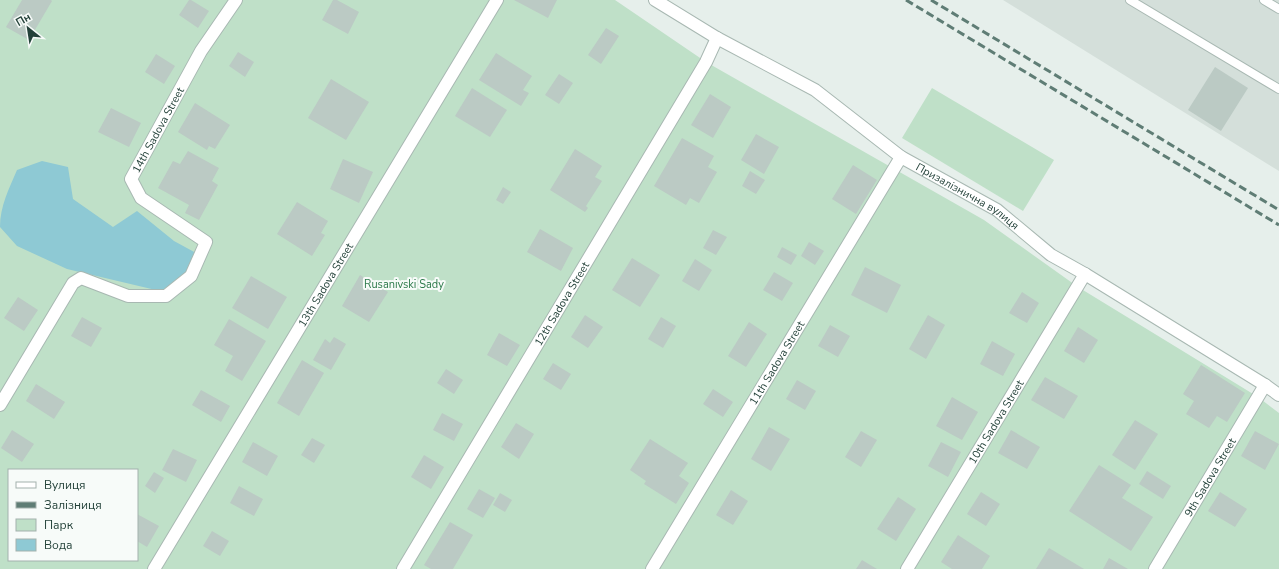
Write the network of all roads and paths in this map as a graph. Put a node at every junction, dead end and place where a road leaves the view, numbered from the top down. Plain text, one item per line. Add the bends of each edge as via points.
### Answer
1 (236, 0) edge
2 (497, 0) edge
3 (655, 0) edge
4 (1130, 0) edge
5 (1264, 0) edge
6 (1279, 9) edge
7 (717, 38) junction
8 (1279, 88) edge
9 (901, 157) junction
10 (1085, 274) junction
11 (1265, 385) junction
12 (1279, 395) edge
13 (0, 405) edge
14 (154, 569) edge
15 (403, 569) edge
16 (652, 569) edge
17 (907, 569) edge
18 (1154, 569) edge

1 - 13 street, 14th Sadova Street via 201,51 131,178 141,198 206,242 191,276 166,296 128,296 81,278 73,283
2 - 14 street, 13th Sadova Street
3 - 7 street, Призалізнична вулиця
4 - 8 lane
5 - 6 lane
7 - 9 street, Призалізнична вулиця via 815,90
7 - 15 street, 12th Sadova Street via 706,62
9 - 10 street, Призалізнична вулиця via 997,210 1051,255
9 - 16 street, 11th Sadova Street
10 - 11 street, Призалізнична вулиця
10 - 17 street, 10th Sadova Street
11 - 12 street, Призалізнична вулиця
11 - 18 street, 9th Sadova Street

